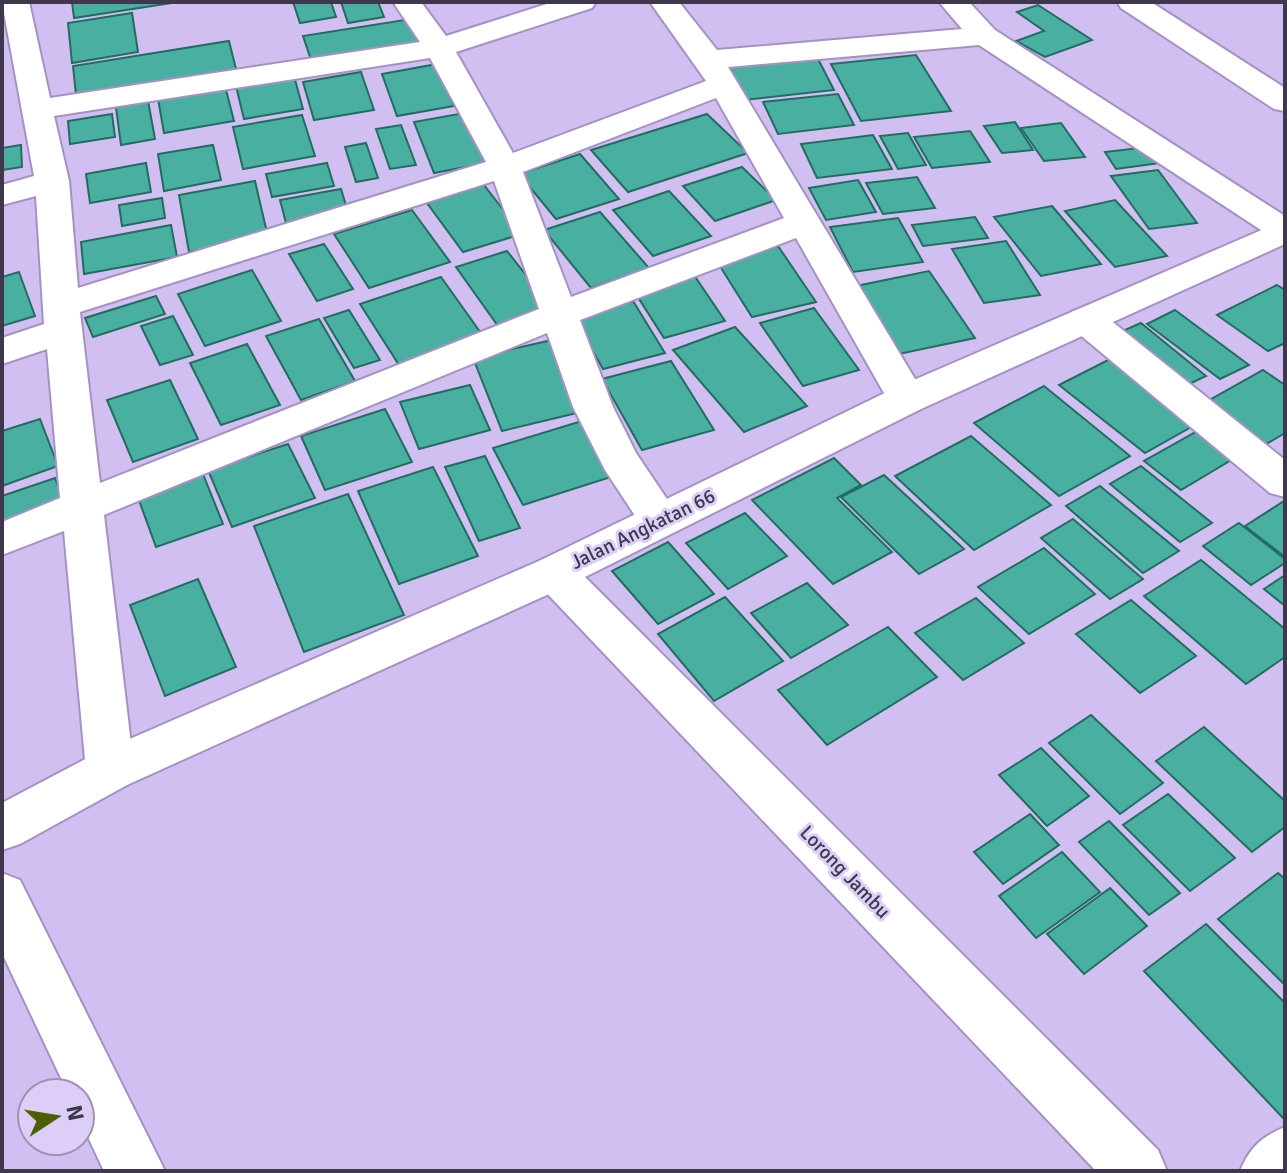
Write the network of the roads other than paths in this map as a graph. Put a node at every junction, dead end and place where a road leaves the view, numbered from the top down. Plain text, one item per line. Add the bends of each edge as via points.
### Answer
1 (15, 2) edge
2 (407, 2) edge
3 (582, 2) edge
4 (664, 2) edge
5 (953, 2) edge
6 (1131, 2) edge
7 (985, 36) junction
8 (439, 48) junction
9 (716, 72) junction
10 (23, 87) edge
11 (1285, 102) edge
12 (505, 167) junction
13 (52, 181) junction
14 (2, 195) edge
15 (803, 223) junction
16 (1279, 240) edge
17 (561, 314) junction
18 (62, 318) junction
19 (1086, 320) junction
20 (2, 351) edge
21 (907, 399) junction
22 (1285, 482) edge
23 (84, 507) junction
24 (660, 520) junction
25 (2, 539) edge
26 (554, 573) junction
27 (110, 770) junction
28 (2, 828) edge
29 (2, 897) edge
30 (1285, 1157) edge
31 (1115, 1164) edge
32 (135, 1171) edge
33 (1270, 1171) edge

1 - 10 street
2 - 8 street
3 - 8 street
4 - 9 street
5 - 7 street
6 - 11 street
7 - 9 street
7 - 16 street
8 - 10 street
8 - 12 street
9 - 12 street
9 - 15 street
10 - 13 street
12 - 17 street
12 - 18 street
13 - 14 street
13 - 18 street
15 - 17 street
15 - 21 street
16 - 19 street, Jalan Angkatan 66
17 - 23 street
17 - 24 street via 593,407 619,460
18 - 20 street
18 - 23 street
19 - 21 street, Jalan Angkatan 66
19 - 22 street
21 - 24 street, Jalan Angkatan 66
23 - 25 street
23 - 27 street
24 - 26 street, Jalan Angkatan 66
26 - 27 street, Jalan Angkatan 66
26 - 31 street, Lorong Jambu
27 - 28 street, Jalan Angkatan 66
29 - 32 street
30 - 33 street

